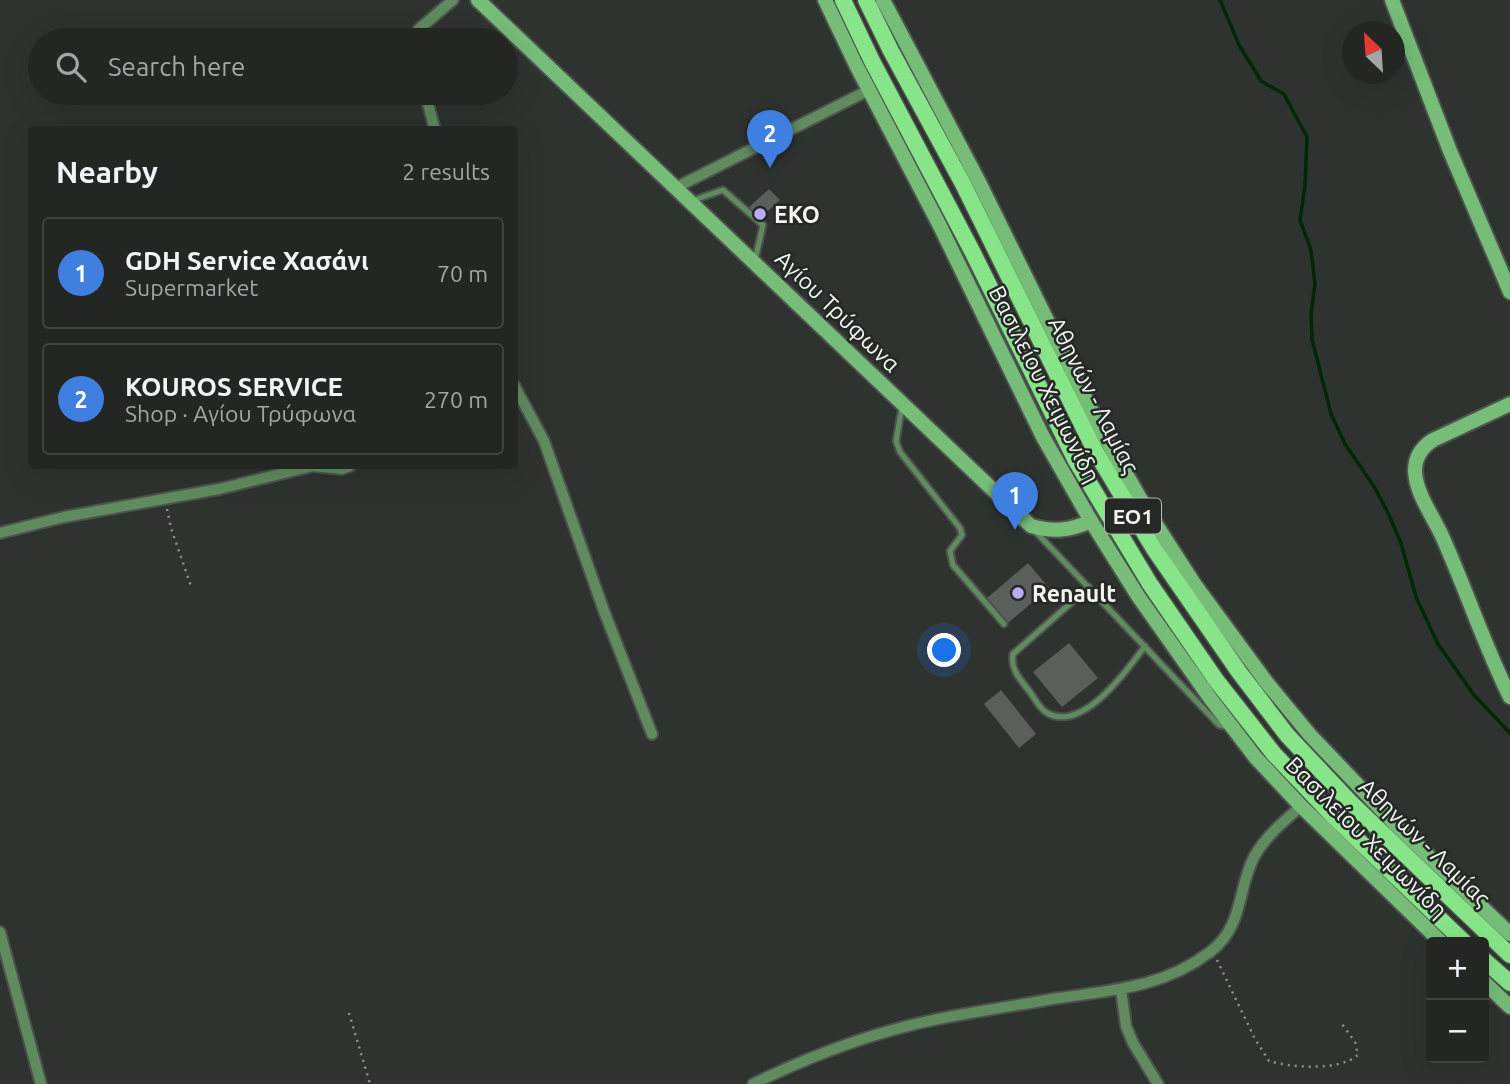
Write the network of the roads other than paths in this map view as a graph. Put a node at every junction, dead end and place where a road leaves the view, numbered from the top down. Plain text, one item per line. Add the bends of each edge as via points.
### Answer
1 (453, 0) edge
2 (478, 0) edge
3 (825, 0) edge
4 (843, 0) edge
5 (866, 0) edge
6 (883, 0) edge
7 (1392, 0) edge
8 (420, 28) edge
9 (508, 28) edge
10 (518, 38) edge
11 (869, 90) junction
12 (428, 105) edge
13 (434, 126) edge
14 (677, 187) junction
15 (691, 201) junction
16 (755, 262) junction
17 (1510, 292) edge
18 (518, 392) edge
19 (902, 404) junction
20 (1510, 404) edge
21 (301, 469) edge
22 (1091, 521) junction
23 (1031, 526) junction
24 (0, 533) edge
25 (1088, 587) junction
26 (1004, 624) dead end
27 (1145, 646) junction
28 (1510, 696) edge
29 (1232, 727) junction
30 (652, 734) dead end
31 (1301, 806) junction
32 (0, 932) edge
33 (1510, 934) edge
34 (1436, 937) edge
35 (1459, 937) edge
36 (1510, 955) edge
37 (1489, 964) edge
38 (1510, 983) edge
39 (1489, 987) edge
40 (1121, 990) junction
41 (1510, 1007) edge
42 (41, 1084) edge
43 (753, 1084) edge
44 (1158, 1084) edge

1 - 8 street
2 - 9 street, Αγίου Τρύφωνα
3 - 11 street, Βασιλείου Χειμωνίδη
4 - 35 main road, Αθηνών - Λαμίας / ΕΟ1 via 1070,451 1150,584 1266,745
5 - 36 main road, Αθηνών - Λαμίας / ΕΟ1 via 1094,449 1154,549 1287,735
6 - 33 street via 979,182 1103,435 1195,584 1310,736
7 - 17 street
10 - 14 street, Αγίου Τρύφωνα
11 - 14 street
11 - 22 street, Βασιλείου Χειμωνίδη via 1043,437
12 - 13 street
14 - 15 street, Αγίου Τρύφωνα
15 - 16 street, Αγίου Τρύφωνα
15 - 16 lane via 723,190 763,225
16 - 19 street, Αγίου Τρύφωνα
18 - 30 street via 544,441
19 - 23 street, Αγίου Τρύφωνα
19 - 26 lane via 896,441 900,452 960,528 962,534 950,551 953,565
20 - 28 street via 1423,447 1415,471
21 - 24 street
22 - 23 street via 1049,531
22 - 29 street, Βασιλείου Χειμωνίδη via 1163,633
23 - 25 lane
25 - 27 lane
25 - 27 lane via 1013,654 1013,668 1045,712 1063,716 1100,700 1118,684
27 - 29 lane via 1219,725
29 - 31 street, Βασιλείου Χειμωνίδη
31 - 34 street, Βασιλείου Χειμωνίδη
31 - 40 street via 1254,858 1238,911 1221,942 1172,974
32 - 42 street
37 - 38 main road
39 - 41 street
40 - 43 street via 909,1025 824,1052
40 - 44 street via 1126,1026

